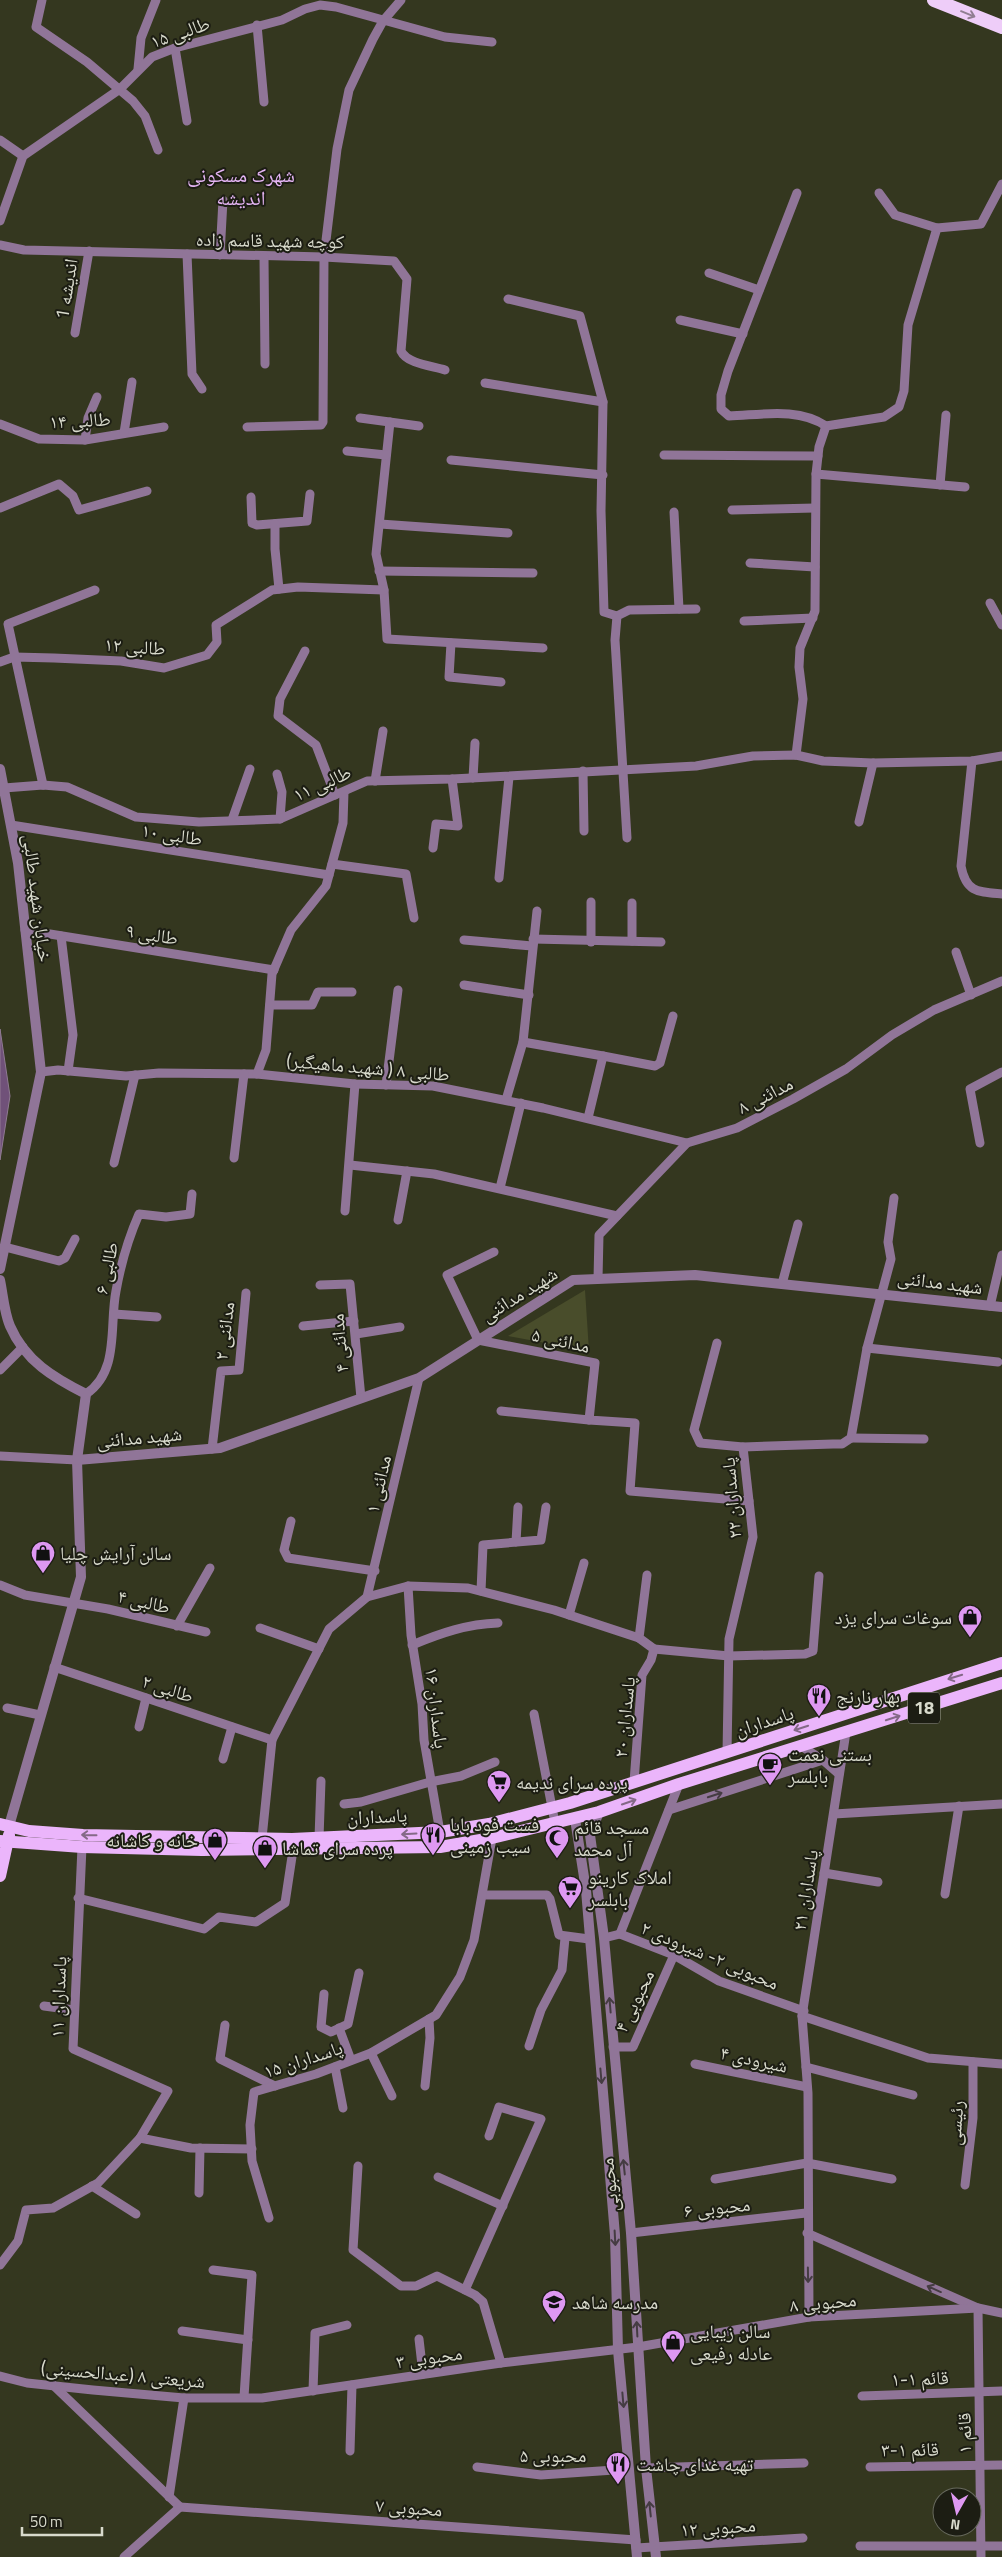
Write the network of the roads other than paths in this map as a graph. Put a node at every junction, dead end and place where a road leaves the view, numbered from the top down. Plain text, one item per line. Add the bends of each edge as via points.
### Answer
1 (42, 0) edge
2 (156, 0) edge
3 (401, 0) edge
4 (934, 0) edge
5 (383, 21) junction
6 (257, 25) junction
7 (1002, 27) edge
8 (492, 42) dead end
9 (175, 48) junction
10 (138, 69) junction
11 (120, 89) junction
12 (264, 102) dead end
13 (187, 121) dead end
14 (0, 140) edge
15 (158, 150) dead end
16 (23, 156) junction
17 (1002, 184) edge
18 (797, 193) dead end
19 (879, 193) dead end
20 (223, 200) dead end
21 (0, 221) edge
22 (937, 228) junction
23 (0, 246) edge
24 (88, 251) junction
25 (187, 254) junction
26 (220, 255) junction
27 (324, 256) junction
28 (264, 257) junction
29 (709, 273) dead end
30 (759, 290) junction
31 (508, 298) dead end
32 (680, 320) dead end
33 (75, 333) dead end
34 (743, 334) junction
35 (265, 364) dead end
36 (446, 370) dead end
37 (132, 382) dead end
38 (485, 383) dead end
39 (202, 389) dead end
40 (97, 397) dead end
41 (602, 402) junction
42 (946, 415) dead end
43 (360, 418) dead end
44 (390, 422) junction
45 (0, 424) edge
46 (419, 426) dead end
47 (826, 426) junction
48 (164, 427) dead end
49 (247, 427) dead end
50 (124, 433) junction
51 (85, 440) junction
52 (347, 451) dead end
53 (386, 455) junction
54 (664, 455) dead end
55 (818, 456) junction
56 (451, 460) dead end
57 (816, 474) junction
58 (603, 475) junction
59 (940, 485) junction
60 (965, 487) dead end
61 (147, 491) dead end
62 (310, 494) dead end
63 (251, 497) dead end
64 (0, 508) edge
65 (816, 508) junction
66 (732, 510) dead end
67 (674, 512) dead end
68 (275, 524) junction
69 (380, 524) junction
70 (508, 532) dead end
71 (750, 564) dead end
72 (815, 566) junction
73 (379, 571) junction
74 (533, 573) dead end
75 (279, 589) junction
76 (95, 590) dead end
77 (384, 590) junction
78 (990, 603) dead end
79 (680, 609) junction
80 (696, 609) dead end
81 (617, 616) junction
82 (813, 618) junction
83 (744, 621) dead end
84 (1002, 625) edge
85 (451, 643) junction
86 (544, 648) dead end
87 (305, 651) dead end
88 (14, 657) junction
89 (0, 662) edge
90 (501, 682) dead end
91 (383, 731) dead end
92 (475, 742) dead end
93 (796, 755) junction
94 (1002, 756) edge
95 (972, 761) junction
96 (873, 763) junction
97 (0, 768) edge
98 (250, 769) dead end
99 (621, 770) junction
100 (584, 771) junction
101 (277, 774) dead end
102 (509, 777) junction
103 (473, 778) junction
104 (452, 780) junction
105 (376, 781) junction
106 (43, 784) junction
107 (4, 788) junction
108 (340, 794) junction
109 (232, 820) junction
110 (280, 820) junction
111 (859, 822) dead end
112 (11, 825) junction
113 (584, 831) dead end
114 (627, 838) dead end
115 (432, 848) dead end
116 (332, 864) junction
117 (329, 875) junction
118 (499, 878) dead end
119 (1002, 894) edge
120 (591, 902) dead end
121 (632, 903) dead end
122 (537, 911) dead end
123 (414, 918) dead end
124 (25, 930) junction
125 (61, 936) junction
126 (464, 940) dead end
127 (632, 941) junction
128 (591, 942) junction
129 (661, 942) dead end
130 (533, 943) junction
131 (956, 952) dead end
132 (274, 970) junction
133 (1002, 981) edge
134 (464, 985) dead end
135 (398, 990) dead end
136 (352, 992) dead end
137 (529, 995) junction
138 (971, 995) junction
139 (270, 1005) junction
140 (673, 1016) dead end
141 (523, 1042) junction
142 (603, 1056) junction
143 (68, 1071) junction
144 (41, 1072) junction
145 (1002, 1072) edge
146 (244, 1074) junction
147 (257, 1074) junction
148 (136, 1075) junction
149 (355, 1084) junction
150 (386, 1085) junction
151 (506, 1100) junction
152 (521, 1103) junction
153 (588, 1118) junction
154 (687, 1143) junction
155 (980, 1143) dead end
156 (234, 1158) dead end
157 (114, 1163) dead end
158 (350, 1165) junction
159 (407, 1170) junction
160 (500, 1188) junction
161 (192, 1194) dead end
162 (894, 1198) dead end
163 (345, 1211) dead end
164 (617, 1216) junction
165 (398, 1220) dead end
166 (798, 1224) dead end
167 (75, 1239) dead end
168 (5, 1247) junction
169 (494, 1252) dead end
170 (1002, 1255) edge
171 (0, 1269) edge
172 (598, 1279) junction
173 (0, 1280) edge
174 (782, 1284) junction
175 (320, 1285) dead end
176 (246, 1292) dead end
177 (881, 1293) junction
178 (990, 1306) junction
179 (1002, 1307) edge
180 (114, 1314) junction
181 (157, 1317) dead end
182 (354, 1321) junction
183 (303, 1326) dead end
184 (400, 1328) dead end
185 (356, 1334) junction
186 (478, 1340) junction
187 (717, 1343) dead end
188 (23, 1347) junction
189 (867, 1348) junction
190 (998, 1362) dead end
191 (0, 1370) edge
192 (419, 1378) junction
193 (86, 1394) junction
194 (361, 1398) junction
195 (501, 1412) dead end
196 (589, 1420) junction
197 (851, 1438) junction
198 (924, 1440) dead end
199 (743, 1447) junction
200 (212, 1449) junction
201 (0, 1456) edge
202 (77, 1460) junction
203 (749, 1501) junction
204 (518, 1507) dead end
205 (546, 1507) dead end
206 (291, 1521) dead end
207 (516, 1542) junction
208 (584, 1562) dead end
209 (210, 1568) dead end
210 (375, 1571) junction
211 (647, 1575) dead end
212 (819, 1576) dead end
213 (0, 1586) edge
214 (408, 1586) junction
215 (481, 1591) junction
216 (368, 1597) junction
217 (73, 1604) junction
218 (568, 1615) junction
219 (498, 1624) dead end
220 (177, 1626) junction
221 (260, 1628) dead end
222 (206, 1632) dead end
223 (639, 1638) junction
224 (412, 1645) junction
225 (319, 1649) junction
226 (654, 1649) junction
227 (729, 1656) junction
228 (1002, 1663) edge
229 (54, 1667) junction
230 (1002, 1683) edge
231 (146, 1698) junction
232 (7, 1708) dead end
233 (534, 1714) dead end
234 (40, 1715) junction
235 (139, 1727) dead end
236 (232, 1727) junction
237 (846, 1732) junction
238 (272, 1740) junction
239 (801, 1746) junction
240 (727, 1753) junction
241 (223, 1758) dead end
242 (823, 1760) junction
243 (495, 1762) dead end
244 (839, 1774) junction
245 (321, 1781) dead end
246 (430, 1782) junction
247 (634, 1782) junction
248 (679, 1784) junction
249 (570, 1803) junction
250 (344, 1804) dead end
251 (1002, 1804) edge
252 (959, 1806) junction
253 (552, 1808) junction
254 (669, 1810) junction
255 (600, 1812) junction
256 (834, 1814) junction
257 (575, 1819) junction
258 (555, 1823) junction
259 (4, 1825) edge
260 (440, 1832) junction
261 (262, 1838) junction
262 (319, 1838) junction
263 (492, 1838) junction
264 (3, 1841) edge
265 (82, 1847) junction
266 (293, 1850) junction
267 (824, 1873) junction
268 (0, 1876) edge
269 (878, 1882) dead end
270 (944, 1894) dead end
271 (483, 1895) junction
272 (78, 1898) junction
273 (620, 1934) junction
274 (565, 1938) junction
275 (604, 1938) junction
276 (589, 1939) junction
277 (674, 1954) junction
278 (359, 1974) dead end
279 (324, 1994) dead end
280 (44, 2006) dead end
281 (74, 2010) junction
282 (803, 2013) junction
283 (429, 2019) junction
284 (225, 2024) dead end
285 (339, 2028) junction
286 (529, 2046) dead end
287 (613, 2047) junction
288 (371, 2053) junction
289 (351, 2060) junction
290 (974, 2062) junction
291 (694, 2064) dead end
292 (1002, 2064) edge
293 (335, 2067) junction
294 (806, 2067) junction
295 (276, 2086) junction
296 (425, 2086) dead end
297 (807, 2087) junction
298 (913, 2094) dead end
299 (392, 2096) dead end
300 (343, 2108) dead end
301 (489, 2136) dead end
302 (140, 2138) junction
303 (200, 2148) junction
304 (252, 2149) junction
305 (807, 2163) junction
306 (358, 2166) dead end
307 (438, 2177) dead end
308 (715, 2179) dead end
309 (892, 2179) dead end
310 (965, 2185) dead end
311 (92, 2186) junction
312 (199, 2193) dead end
313 (502, 2206) junction
314 (136, 2214) dead end
315 (806, 2214) junction
316 (269, 2218) dead end
317 (631, 2233) junction
318 (807, 2233) junction
319 (0, 2265) edge
320 (214, 2270) dead end
321 (465, 2290) junction
322 (978, 2308) junction
323 (1002, 2313) edge
324 (808, 2317) junction
325 (346, 2325) dead end
326 (182, 2331) dead end
327 (248, 2340) junction
328 (418, 2340) dead end
329 (638, 2347) junction
330 (618, 2350) junction
331 (501, 2363) junction
332 (423, 2374) junction
333 (0, 2376) edge
334 (52, 2384) junction
335 (352, 2385) junction
336 (313, 2391) junction
337 (1002, 2391) edge
338 (979, 2392) junction
339 (862, 2396) dead end
340 (244, 2397) junction
341 (184, 2398) junction
342 (350, 2451) dead end
343 (804, 2463) dead end
344 (980, 2464) junction
345 (1002, 2465) edge
346 (870, 2466) dead end
347 (477, 2467) dead end
348 (646, 2468) junction
349 (629, 2469) junction
350 (169, 2497) junction
351 (180, 2507) junction
352 (803, 2538) dead end
353 (860, 2546) dead end
354 (981, 2546) junction
355 (1002, 2546) edge
356 (636, 2548) edge
357 (655, 2552) edge
358 (124, 2557) edge
359 (981, 2557) edge

1 - 11 street via 36,27
2 - 10 street via 141,38
3 - 5 street
4 -> 7 highway
5 - 6 street, طالبی ۱۵ via 320,5 305,8 282,20
5 - 8 street, طالبی ۱۵ via 445,37
5 - 27 street via 349,90 337,149
6 - 9 street, طالبی ۱۵
6 - 12 street
9 - 10 street, طالبی ۱۵ via 152,57
9 - 13 street
10 - 11 street, طالبی ۱۵
11 - 15 street via 145,116
11 - 16 street, طالبی ۱۵
14 - 16 street
16 - 21 street
17 - 22 street via 981,224
18 - 30 street
19 - 22 street via 895,215
20 - 26 street
22 - 47 street via 908,325 900,407 884,417
23 - 24 street, کوچه شهید قاسم زاده via 24,250
24 - 25 street, کوچه شهید قاسم زاده
24 - 33 street, اندیشه 1
25 - 26 street, کوچه شهید قاسم زاده
25 - 39 street via 192,374
26 - 28 street, کوچه شهید قاسم زاده
27 - 28 street, کوچه شهید قاسم زاده
27 - 36 street, کوچه شهید قاسم زاده via 394,261 406,279 401,351 410,360
27 - 49 street via 323,422
28 - 35 street
29 - 30 street
30 - 34 street
31 - 41 street via 580,316
32 - 34 street
34 - 47 street via 721,395 721,409 729,416 798,415 814,418
37 - 50 street
38 - 41 street
40 - 51 street via 88,418
41 - 58 street
42 - 59 street
43 - 44 street
44 - 46 street
44 - 53 street
45 - 51 street, طالبی ۱۴ via 39,439
47 - 55 street
48 - 50 street, طالبی ۱۴
50 - 51 street, طالبی ۱۴
52 - 53 street
53 - 69 street
54 - 55 street
55 - 57 street
56 - 58 street
57 - 59 street
57 - 65 street
58 - 81 street via 604,612
59 - 60 street
61 - 64 street via 79,510 73,496 59,484
62 - 68 street via 307,521
63 - 68 street via 252,522 255,525
65 - 66 street
65 - 72 street
67 - 79 street
68 - 75 street via 274,549
69 - 70 street
69 - 73 street via 376,554
71 - 72 street
72 - 82 street
73 - 74 street
73 - 77 street
75 - 77 street, طالبی ۱۲
75 - 88 street, طالبی ۱۲ via 272,590 216,625 217,642 207,655 164,668 121,661
76 - 88 street via 8,624
77 - 85 street via 387,639
78 - 84 street
79 - 80 street
79 - 81 street via 628,610
81 - 99 street
82 - 83 street
82 - 93 street via 800,648 803,699
85 - 86 street
85 - 90 street via 449,677
87 - 108 street via 280,699 278,716 316,745
88 - 89 street, طالبی ۱۲
88 - 106 street
91 - 105 street
92 - 103 street
93 - 96 street, طالبی ۱۱ via 824,761
93 - 99 street, طالبی ۱۱ via 753,756 696,766
94 - 95 street, طالبی ۱۱
95 - 96 street, طالبی ۱۱
95 - 119 street via 961,866 963,878 978,892
96 - 111 street
97 - 107 street, خیابان شهید طالبی
98 - 109 street
99 - 100 street, طالبی ۱۱
99 - 114 street
100 - 102 street, طالبی ۱۱
100 - 113 street
101 - 110 street via 282,792
102 - 103 street, طالبی ۱۱
102 - 118 street
103 - 104 street, طالبی ۱۱
104 - 105 street, طالبی ۱۱
104 - 115 street via 458,826 436,824
105 - 108 street, طالبی ۱۱ via 367,781
106 - 107 street, طالبی ۱۱
106 - 109 street, طالبی ۱۱ via 67,787 136,817 199,822
107 - 112 street, خیابان شهید طالبی
108 - 110 street, طالبی ۱۱
108 - 116 street via 343,823
109 - 110 street, طالبی ۱۱
112 - 117 street, طالبی ۱۰
112 - 124 street, خیابان شهید طالبی
116 - 117 street
116 - 123 street via 406,874
117 - 132 street via 326,886 291,930
120 - 128 street
121 - 127 street
122 - 130 street
124 - 125 street, طالبی ۹
124 - 144 street, خیابان شهید طالبی
125 - 132 street, طالبی ۹
125 - 143 street via 73,1035
126 - 130 street
127 - 128 street
127 - 129 street
128 - 130 street
130 - 137 street
131 - 138 street
132 - 139 street
133 - 138 street, مدائنی ۸
134 - 137 street
135 - 150 street
136 - 139 street via 318,992 312,1005
137 - 141 street
138 - 154 street, مدائنی ۸ via 934,1010 793,1100 737,1128
139 - 147 street via 266,1050
140 - 142 street via 660,1063 655,1066
141 - 142 street
141 - 151 street
142 - 153 street
143 - 144 street, طالبی ۸ ( شهید ماهیگیر)
143 - 148 street, طالبی ۸ ( شهید ماهیگیر)
144 - 168 street, خیابان شهید طالبی
145 - 155 street via 970,1089
146 - 147 street, طالبی ۸ ( شهید ماهیگیر)
146 - 148 street, طالبی ۸ ( شهید ماهیگیر)
146 - 156 street
147 - 149 street, طالبی ۸ ( شهید ماهیگیر)
148 - 157 street
149 - 150 street, طالبی ۸ ( شهید ماهیگیر)
149 - 158 street
150 - 151 street, طالبی ۸ ( شهید ماهیگیر) via 433,1086
151 - 152 street, طالبی ۸ ( شهید ماهیگیر)
152 - 153 street, طالبی ۸ ( شهید ماهیگیر)
152 - 160 street
153 - 154 street, طالبی ۸ ( شهید ماهیگیر)
154 - 164 street, مدائنی ۸
158 - 159 street
158 - 163 street
159 - 160 street
159 - 165 street
160 - 164 street
161 - 180 street, طالبی ۶ via 190,1214 166,1217 139,1214 125,1248
162 - 177 street via 888,1242 891,1259
164 - 172 street, مدائنی ۸ via 599,1235
166 - 174 street
167 - 168 street via 65,1258 59,1261
168 - 171 street, خیابان شهید طالبی
169 - 186 street via 447,1275
170 - 178 street
172 - 174 street, شهید مدائنی via 695,1275
172 - 186 street, شهید مدائنی via 573,1280
173 - 188 street via 10,1326
174 - 177 street, شهید مدائنی
175 - 182 street, مدائنی ۴ via 350,1284
176 - 200 street, مدائنی ۲ via 239,1370 221,1371
177 - 178 street, شهید مدائنی
177 - 189 street
178 - 179 street, شهید مدائنی
180 - 181 street
180 - 193 street, طالبی ۶ via 107,1368 98,1386
182 - 183 street
182 - 185 street, مدائنی ۴
184 - 185 street
185 - 194 street, مدائنی ۴
186 - 192 street, شهید مدائنی
186 - 196 street, مدائنی ۵ via 595,1363
187 - 199 street, پاسداران ۲۲ via 694,1430 700,1443
188 - 191 street
188 - 193 street via 30,1358 52,1377
189 - 190 street
189 - 197 street
192 - 194 street, شهید مدائنی
192 - 210 street, مدائنی ۱
193 - 202 street
194 - 200 street, شهید مدائنی
195 - 196 street
196 - 203 street via 635,1423 630,1491
197 - 198 street
197 - 199 street via 842,1444
199 - 203 street, پاسداران ۲۲
200 - 202 street, شهید مدائنی
201 - 202 street
202 - 217 street via 81,1577
203 - 227 street, پاسداران ۲۲ via 754,1537 729,1639
204 - 207 street
205 - 207 street via 541,1540
206 - 210 street via 284,1550 288,1558
207 - 215 street via 483,1545
208 - 218 street
209 - 220 street
210 - 216 street, مدائنی ۱
211 - 223 street
212 - 227 street via 812,1652
213 - 217 street, طالبی ۴ via 25,1595
214 - 215 street
214 - 216 street
214 - 224 street, پاسداران ۱۶
215 - 218 street
216 - 225 street via 329,1629
217 - 220 street, طالبی ۴
217 - 229 street
218 - 223 street
219 - 224 street via 476,1624 443,1632
220 - 222 street, طالبی ۴
221 - 225 street
223 - 226 street
224 - 246 street, پاسداران ۱۶
225 - 238 street
226 - 227 street
226 - 247 street, پاسداران ۲۰ via 642,1676
227 - 240 street, پاسداران ۲۲
228 -> 240 main road, پاسداران / 18
229 - 231 street, طالبی ۲
229 - 234 street
237 -> 230 main road, پاسداران / 18
231 - 235 street
231 - 236 street, طالبی ۲
232 - 234 street
233 - 253 street
234 - 259 street
236 - 238 street, طالبی ۲
236 - 241 street
237 - 239 main road, پاسداران / 18
237 - 244 street, پاسداران ۲۱
238 - 261 street
239 - 242 street
239 - 248 main road, پاسداران / 18
240 - 247 main road, پاسداران / 18
242 - 244 street
254 -> 242 street
243 - 246 street via 461,1776
244 - 256 street, پاسداران ۲۱
245 - 262 street
246 - 250 street
246 - 260 street, پاسداران ۱۶
247 - 249 main road, پاسداران / 18
248 - 254 street
255 -> 248 main road, پاسداران / 18
249 - 253 main road, پاسداران / 18
249 - 257 main road
251 - 252 street
252 - 256 street
252 - 270 street
253 - 258 street
253 - 260 main road, پاسداران / 18
254 - 273 street
255 - 257 main road, پاسداران / 18
255 - 275 street, محبوبی via 590,1835
256 - 267 street, پاسداران ۲۱
257 - 258 main road, پاسداران / 18
257 - 276 street, محبوبی via 586,1890
258 - 263 main road, پاسداران / 18
261 -> 259 main road, پاسداران / 18 via 83,1835
259 - 264 main road
260 -> 262 main road, پاسداران / 18
261 - 262 main road, پاسداران / 18
263 - 266 main road, پاسداران / 18 via 440,1847
263 - 271 street
264 - 265 main road, پاسداران / 18
264 - 268 main road
265 - 266 main road, پاسداران / 18
265 - 272 street, پاسداران ۱۱
266 - 272 street via 285,1903 256,1922 219,1917 204,1929
267 - 269 street
267 - 282 street, پاسداران ۲۱
271 - 274 street via 546,1895 550,1898 556,1931
271 - 283 street via 474,1940 460,1977 436,2015
272 - 281 street, پاسداران ۱۱
273 - 275 street, محبوبی ۲- شیرودی ۲
273 - 277 street, محبوبی ۲- شیرودی ۲
274 - 276 street
274 - 286 street via 562,1970 541,2010
275 - 276 street
287 -> 275 street, محبوبی
276 -> 330 street, محبوبی via 615,2235
277 - 282 street, محبوبی ۲- شیرودی ۲ via 719,1980
277 - 287 street, محبوبی ۴ via 633,2046
278 - 285 street via 348,2024
279 - 285 street via 321,2027 331,2032
280 - 281 street
281 - 302 street, پاسداران ۱۱ via 72,2049 168,2092
282 - 290 street, محبوبی ۲- شیرودی ۲ via 928,2058
282 - 294 street, پاسداران ۲۱
283 - 288 street, پاسداران ۱۵
283 - 296 street
284 - 295 street via 220,2059
285 - 289 street
317 -> 287 street, محبوبی
288 - 289 street, پاسداران ۱۵
288 - 299 street
289 - 293 street, پاسداران ۱۵
290 - 292 street, محبوبی ۲- شیرودی ۲
290 - 310 street, رئیسی
291 - 297 street, شیرودی ۴
293 - 295 street, پاسداران ۱۵
293 - 300 street
294 - 297 street, پاسداران ۲۱
294 - 298 street
295 - 304 street, پاسداران ۱۵ via 254,2092 250,2125
297 - 305 street, پاسداران ۲۱
301 - 313 street via 499,2106 541,2119
302 - 303 street
302 - 311 street
303 - 304 street
303 - 312 street
304 - 316 street, پاسداران ۱۵ via 252,2161
305 - 308 street
305 - 309 street
305 - 315 street, پاسداران ۲۱
306 - 321 street via 353,2250 401,2286 416,2286 437,2276
307 - 313 street
311 - 314 street
311 - 319 street via 53,2208 26,2210 18,2241
313 - 321 street
315 - 317 street, محبوبی ۶
315 - 318 street, پاسداران ۲۱
329 -> 317 street, محبوبی
322 -> 318 street
318 -> 324 street, پاسداران ۲۱
320 - 327 street via 252,2275
321 - 331 street via 483,2302
322 - 323 street, محبوبی ۸
322 - 324 street, محبوبی ۸
322 - 338 street, قائم ۱
324 - 329 street, محبوبی ۸
325 - 336 street via 315,2333
326 - 327 street
327 - 340 street
328 - 332 street
329 - 330 street, محبوبی ۸
329 - 348 street, محبوبی
330 - 331 street, محبوبی ۳
330 -> 349 street, محبوبی
331 - 332 street, محبوبی ۳
332 - 335 street, محبوبی ۳
333 - 334 street, شریعتی ۸ (عبدالحسینی) via 27,2383
334 - 341 street, شریعتی ۸ (عبدالحسینی)
334 - 350 street
335 - 336 street, محبوبی ۳
335 - 342 street
336 - 340 street, محبوبی ۳ via 262,2398
337 - 338 street, قائم ۱-۱
338 - 339 street, قائم ۱-۱
338 - 344 street, قائم ۱
340 - 341 street, شریعتی ۸ (عبدالحسینی)
341 - 350 street
343 - 348 street
344 - 345 street, قائم ۱-۳
344 - 346 street, قائم ۱-۳
344 - 354 street, قائم ۱
347 - 349 street, محبوبی ۵ via 541,2475
357 -> 348 street, محبوبی
349 - 356 street, محبوبی
350 - 351 street
351 - 356 street, محبوبی ۷
351 - 358 street
352 - 357 street, محبوبی ۱۲
353 - 354 street
354 - 355 street
354 - 359 street, قائم ۱
356 - 357 street, محبوبی ۱۲

